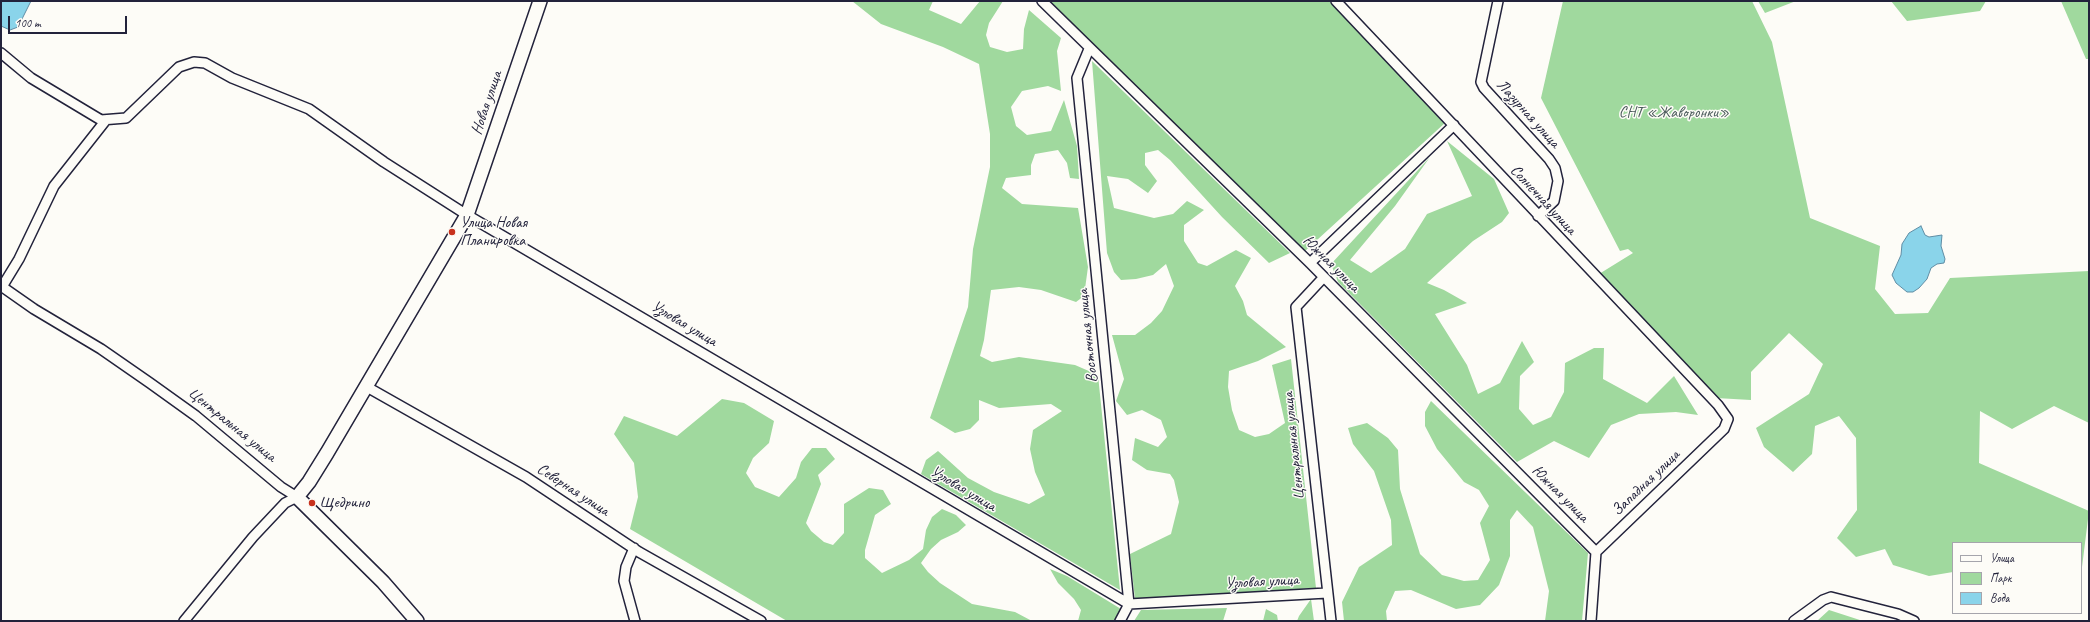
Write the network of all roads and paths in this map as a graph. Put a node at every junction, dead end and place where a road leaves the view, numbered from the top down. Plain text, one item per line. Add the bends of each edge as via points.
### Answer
1 (540, 1) edge
2 (1042, 1) edge
3 (1336, 1) edge
4 (1498, 1) edge
5 (1089, 49) junction
6 (1, 53) edge
7 (106, 120) junction
8 (1454, 125) junction
9 (467, 215) junction
10 (1538, 216) junction
11 (1310, 263) junction
12 (1323, 278) junction
13 (1, 287) edge
14 (367, 387) junction
15 (1728, 419) joint
16 (297, 496) junction
17 (634, 548) junction
18 (1596, 552) junction
19 (1327, 593) junction
20 (1129, 604) junction
21 (184, 621) edge
22 (417, 621) edge
23 (635, 621) edge
24 (761, 621) edge
25 (1120, 621) edge
26 (1331, 621) edge
27 (1591, 621) edge
28 (1794, 621) edge
29 (1914, 621) edge

1 - 9 street, Новая улица
2 - 5 street, Южная улица
3 - 8 street, Солнечная улица
4 - 10 street, Лазурная улица via 1481,82 1555,168 1558,181 1554,201
5 - 11 street, Южная улица
5 - 20 street, Восточная улица via 1077,78
6 - 7 street via 31,78 70,103 101,120
7 - 9 street via 126,118 180,68 194,62 205,63 232,78 309,108 384,162
7 - 13 street via 54,186 19,259
8 - 10 street, Солнечная улица
8 - 11 street
9 - 14 street, Новая улица
9 - 20 street, Узловая улица
10 - 15 street, Солнечная улица via 1718,405
11 - 12 street, Южная улица
12 - 18 street, Южная улица
12 - 19 street, Центральная улица via 1296,307
13 - 16 street, Центральная улица via 150,382 196,416 281,487
14 - 16 street, Новая улица via 313,476
14 - 17 street, Северная улица via 526,477
15 - 18 street, Западная улица via 1724,429
16 - 21 street via 285,503 254,537
16 - 22 street, Центральная улица via 383,582
17 - 23 street via 624,581
17 - 24 street, Северная улица
18 - 27 street
19 - 20 street, Узловая улица
19 - 26 street, Центральная улица
20 - 25 street
28 - 29 street via 1831,597 1898,614

